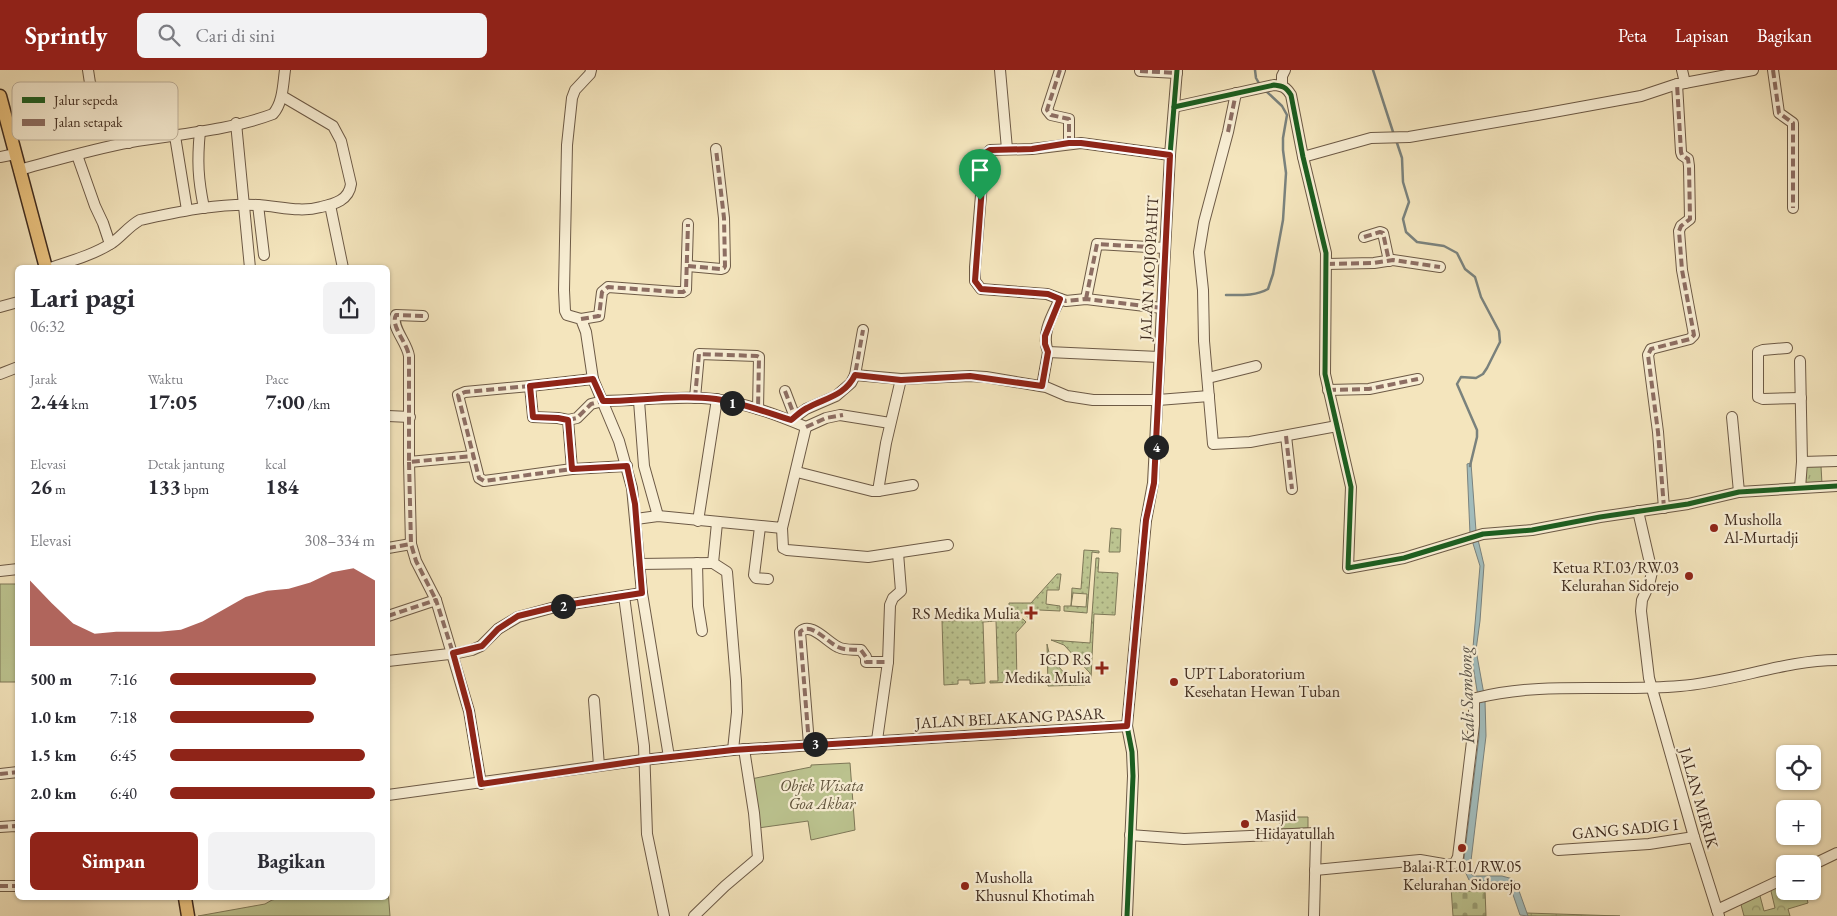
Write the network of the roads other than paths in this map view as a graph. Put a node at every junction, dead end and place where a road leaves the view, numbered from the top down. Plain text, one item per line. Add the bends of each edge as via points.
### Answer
1 (286, 70) edge
2 (591, 70) edge
3 (1000, 70) edge
4 (1060, 70) edge
5 (1285, 70) edge
6 (1682, 70) edge
7 (1753, 70) edge
8 (1773, 70) edge
9 (1140, 71) edge
10 (1177, 72) edge
11 (1720, 73) edge
12 (1681, 84) junction
13 (1278, 85) junction
14 (1236, 92) junction
15 (0, 96) edge
16 (282, 96) junction
17 (1174, 107) junction
18 (236, 123) junction
19 (200, 131) junction
20 (178, 135) edge
21 (144, 140) edge
22 (176, 140) edge
23 (129, 142) joint
24 (1069, 143) junction
25 (716, 149) dead end
26 (1007, 149) junction
27 (15, 154) junction
28 (77, 155) junction
29 (1170, 155) junction
30 (0, 157) edge
31 (1302, 157) junction
32 (19, 170) junction
33 (243, 205) junction
34 (258, 205) junction
35 (330, 205) junction
36 (204, 208) junction
37 (1793, 208) dead end
38 (187, 210) junction
39 (688, 224) dead end
40 (1364, 237) dead end
41 (110, 244) junction
42 (1165, 248) junction
43 (264, 255) dead end
44 (1389, 261) junction
45 (1327, 264) junction
46 (47, 265) edge
47 (58, 265) edge
48 (250, 265) edge
49 (342, 265) edge
50 (688, 266) junction
51 (1440, 267) dead end
52 (1060, 299) junction
53 (1086, 299) junction
54 (15, 303) edge
55 (0, 307) edge
56 (1162, 308) junction
57 (423, 316) dead end
58 (581, 319) junction
59 (863, 330) dead end
60 (1787, 348) dead end
61 (1048, 352) junction
62 (1160, 357) junction
63 (1800, 361) dead end
64 (1256, 366) dead end
65 (15, 368) edge
66 (0, 374) edge
67 (855, 375) junction
68 (1208, 378) junction
69 (593, 379) junction
70 (1418, 379) dead end
71 (901, 380) junction
72 (530, 386) junction
73 (1042, 386) junction
74 (1328, 390) junction
75 (785, 391) dead end
76 (1209, 396) junction
77 (695, 398) junction
78 (1801, 398) junction
79 (717, 400) junction
80 (1158, 400) junction
81 (603, 401) junction
82 (639, 401) junction
83 (758, 409) junction
84 (390, 416) edge
85 (410, 417) junction
86 (1732, 417) dead end
87 (794, 418) junction
88 (568, 420) junction
89 (890, 423) junction
90 (1337, 426) junction
91 (806, 427) junction
92 (1286, 436) junction
93 (473, 456) junction
94 (1837, 461) edge
95 (409, 462) junction
96 (1802, 462) junction
97 (627, 466) junction
98 (572, 469) junction
99 (797, 472) junction
100 (913, 485) dead end
101 (1837, 486) edge
102 (1800, 488) junction
103 (1292, 490) dead end
104 (878, 491) junction
105 (1739, 492) junction
106 (1664, 508) junction
107 (1638, 511) junction
108 (658, 516) junction
109 (636, 519) junction
110 (698, 521) junction
111 (717, 523) junction
112 (760, 527) junction
113 (782, 528) junction
114 (411, 544) junction
115 (948, 545) dead end
116 (390, 548) edge
117 (898, 553) junction
118 (698, 563) junction
119 (713, 563) junction
120 (639, 564) junction
121 (15, 569) edge
122 (0, 570) edge
123 (768, 580) dead end
124 (642, 593) junction
125 (624, 596) junction
126 (436, 600) junction
127 (390, 615) edge
128 (702, 631) dead end
129 (453, 653) junction
130 (390, 660) edge
131 (1837, 660) edge
132 (888, 662) junction
133 (1652, 688) junction
134 (594, 700) dead end
135 (1127, 726) junction
136 (877, 740) junction
137 (809, 744) junction
138 (744, 749) junction
139 (733, 750) junction
140 (669, 757) junction
141 (644, 760) junction
142 (599, 766) junction
143 (15, 772) edge
144 (0, 774) edge
145 (481, 784) junction
146 (390, 795) edge
147 (15, 826) edge
148 (0, 827) edge
149 (1130, 835) junction
150 (1694, 837) junction
151 (1558, 850) dead end
152 (1837, 853) edge
153 (1821, 861) edge
154 (1315, 870) junction
155 (1776, 883) edge
156 (0, 886) edge
157 (15, 886) edge
158 (185, 900) edge
159 (1718, 913) edge
160 (188, 916) edge
161 (664, 916) edge
162 (694, 916) edge
163 (1127, 916) edge
164 (1314, 916) edge

1 - 16 street
2 - 58 street via 572,98 567,145 565,311 567,315
3 - 26 street
4 - 24 street via 1047,110 1069,118
5 - 13 street
6 - 12 street
7 - 11 street
8 - 37 street via 1779,113 1793,124
9 - 10 street
10 - 17 street, JALAN MOJOPAHIT
11 - 12 street
12 - 31 street via 1641,96 1403,138 1371,138
12 - 106 street via 1681,152 1688,159 1689,166 1690,219 1680,231 1682,270 1694,335 1690,340 1651,350 1648,355
13 - 14 street
13 - 31 street via 1291,95
14 - 17 street
14 - 68 street via 1201,237 1199,261
15 - 27 main road
16 - 18 street via 273,114
16 - 35 street via 333,126 341,141 350,190 344,199
17 - 29 street, JALAN MOJOPAHIT
18 - 19 street
18 - 33 street
19 - 20 street
19 - 36 street via 198,175
21 - 23 street
22 - 38 street
23 - 28 street
24 - 26 street
24 - 29 street
25 - 50 street via 724,218 725,266 721,269
26 - 52 street via 990,150 984,159 975,281 981,289 1048,294
27 - 30 street
27 - 32 main road
28 - 32 street
28 - 41 street
29 - 42 street, JALAN MOJOPAHIT
31 - 45 street via 1325,244
32 - 46 main road
33 - 34 street
33 - 36 street
33 - 48 street
34 - 35 street via 306,210
34 - 43 street
35 - 49 street
36 - 38 street
38 - 41 street via 140,220
39 - 50 street
40 - 44 street via 1383,233
41 - 47 street via 83,258
42 - 53 street via 1097,244
42 - 56 street, JALAN MOJOPAHIT
44 - 45 street
44 - 51 street
45 - 74 street via 1325,361
50 - 58 street via 687,286 683,292 608,288 602,292 599,316
52 - 53 street
52 - 61 street via 1046,331
53 - 56 street
54 - 55 street
56 - 62 street, JALAN MOJOPAHIT
57 - 85 street via 394,317 395,327 408,352
58 - 69 street
59 - 67 street
60 - 78 street via 1758,352 1758,397
61 - 62 street
61 - 73 street
62 - 80 street, JALAN MOJOPAHIT
63 - 78 street
64 - 68 street
65 - 66 street
67 - 71 street
67 - 87 street via 836,396
68 - 76 street
69 - 72 street
69 - 81 street
70 - 74 street via 1369,389
71 - 73 street via 970,376
71 - 89 street
72 - 88 street via 533,417
72 - 93 street via 458,394
73 - 80 street via 1067,396 1086,399
74 - 90 street
75 - 87 street
76 - 80 street
76 - 92 street via 1213,444
77 - 79 street
77 - 82 street
77 - 83 street via 699,354 757,356
78 - 96 street
79 - 83 street
79 - 110 street
80 - 135 street, JALAN MOJOPAHIT via 1154,483 1146,520
81 - 82 street
81 - 88 street via 591,404 577,418
81 - 97 street
82 - 108 street via 644,466
83 - 87 street
84 - 85 street
85 - 95 street
86 - 105 street
87 - 91 street
88 - 98 street
89 - 91 street via 840,415
89 - 104 street
90 - 92 street
90 - 107 street via 1350,487 1348,568 1390,562 1483,534 1532,530
91 - 99 street
92 - 103 street
93 - 95 street
93 - 98 street via 479,478 484,481
94 - 96 street
95 - 114 street
96 - 102 street
97 - 98 street
97 - 109 street
99 - 104 street
99 - 113 street
100 - 104 street
101 - 102 street
102 - 105 street
105 - 106 street
106 - 107 street
107 - 133 street, JALAN MERIK via 1652,572 1641,611
108 - 109 street
108 - 110 street
109 - 120 street
110 - 111 street
111 - 112 street
111 - 119 street
112 - 113 street
112 - 123 street via 754,575
113 - 117 street via 782,544 787,550 861,557
114 - 116 street
114 - 126 street
115 - 117 street
117 - 132 street via 901,591 890,605
118 - 119 street
118 - 120 street
118 - 128 street via 698,606
119 - 139 street via 727,572 737,704
120 - 124 street
121 - 122 street
124 - 125 street
124 - 140 street
125 - 129 street via 518,616 498,629 482,646
125 - 141 street
126 - 127 street
126 - 129 street
129 - 130 street
129 - 145 street via 469,711
131 - 133 street via 1706,683
132 - 136 street
132 - 137 street via 866,662 861,650 848,651 837,647 810,629 800,632
133 - 150 street, JALAN MERIK
133 - 154 street via 1540,689 1503,692 1474,700 1474,725 1455,863 1449,865 1420,860
134 - 142 street
135 - 136 street, JALAN BELAKANG PASAR
135 - 149 street, JALAN MOJOPAHIT via 1133,761
136 - 137 street, JALAN BELAKANG PASAR
137 - 138 street, JALAN BELAKANG PASAR
138 - 139 street, JALAN BELAKANG PASAR
138 - 162 street via 758,858
139 - 140 street, JALAN BELAKANG PASAR
140 - 141 street, JALAN BELAKANG PASAR
141 - 142 street, JALAN BELAKANG PASAR
141 - 161 street via 647,834
142 - 145 street, JALAN BELAKANG PASAR
143 - 144 street
145 - 146 street, JALAN BELAKANG PASAR
147 - 148 street
149 - 154 street via 1184,839 1314,834
149 - 163 street, JALAN MOJOPAHIT
150 - 151 street, GANG SADIG I via 1649,844
150 - 159 street, JALAN MERIK
152 - 153 street
154 - 164 street
155 - 159 street
156 - 157 street
158 - 160 main road

